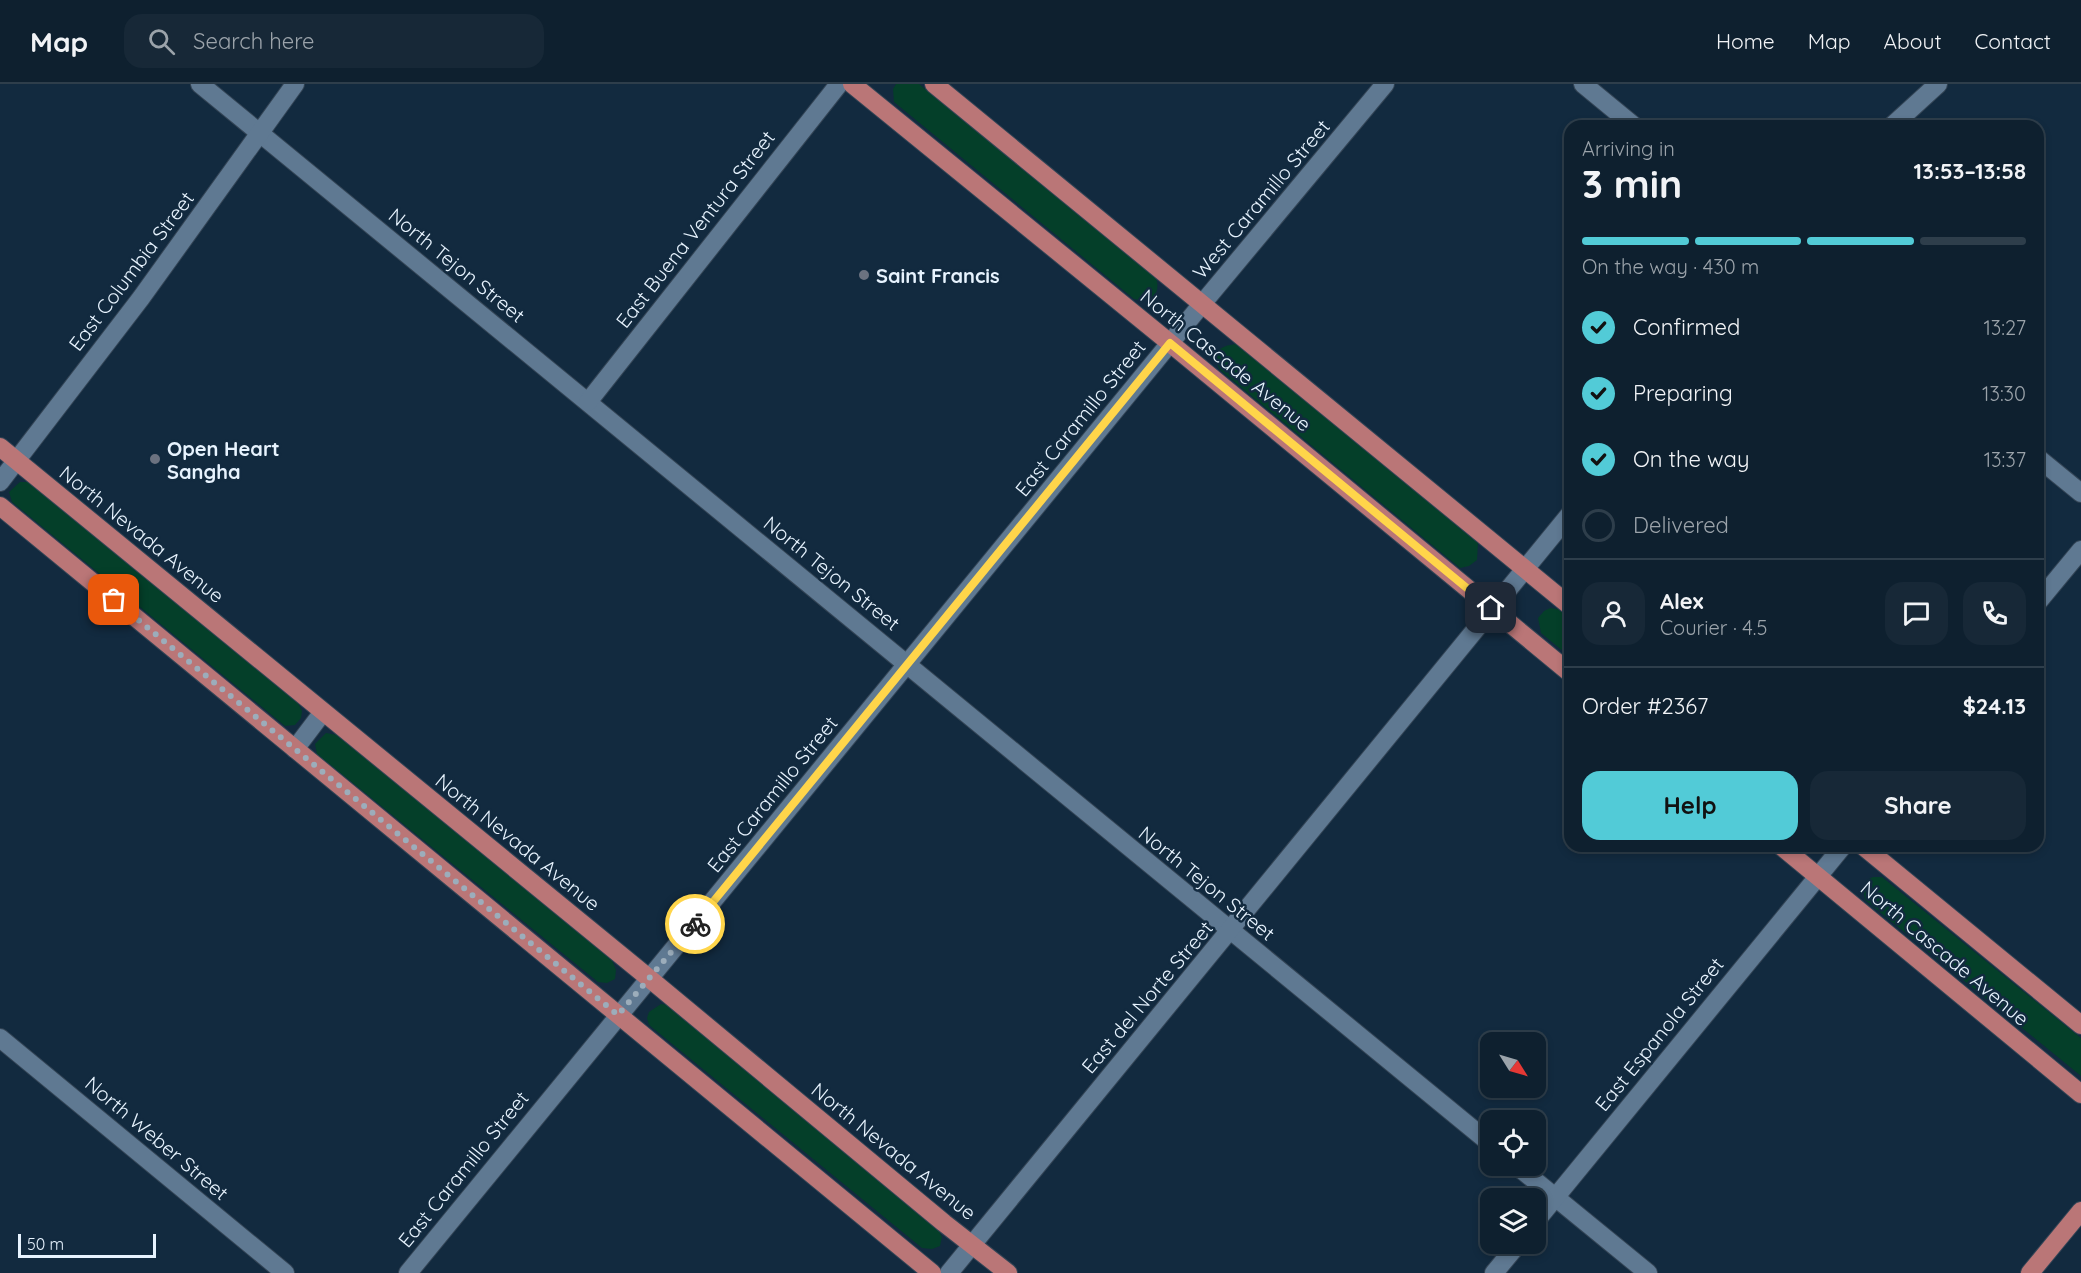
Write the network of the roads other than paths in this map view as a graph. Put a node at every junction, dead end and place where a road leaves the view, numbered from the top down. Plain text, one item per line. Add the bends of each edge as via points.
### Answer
1 (200, 84) edge
2 (295, 84) edge
3 (839, 84) edge
4 (852, 84) edge
5 (934, 84) edge
6 (1385, 84) edge
7 (1583, 84) edge
8 (1938, 84) edge
9 (1627, 120) edge
10 (1899, 120) edge
11 (260, 133) junction
12 (1202, 304) junction
13 (1170, 343) junction
14 (588, 402) junction
15 (0, 447) edge
16 (16, 460) junction
17 (2044, 463) edge
18 (0, 482) edge
19 (2081, 492) edge
20 (0, 506) edge
21 (1564, 521) edge
22 (2081, 550) edge
23 (1525, 568) junction
24 (2044, 595) edge
25 (1564, 601) edge
26 (1491, 608) junction
27 (908, 664) junction
28 (1564, 668) edge
29 (323, 712) junction
30 (294, 749) junction
31 (1788, 852) edge
32 (1838, 852) edge
33 (1870, 852) edge
34 (1818, 876) junction
35 (1231, 931) junction
36 (650, 979) junction
37 (618, 1015) junction
38 (2081, 1025) edge
39 (0, 1038) edge
40 (2081, 1094) edge
41 (1480, 1135) edge
42 (1530, 1176) edge
43 (1556, 1197) junction
44 (1546, 1209) edge
45 (2081, 1211) edge
46 (972, 1244) junction
47 (1510, 1254) edge
48 (285, 1273) edge
49 (408, 1273) edge
50 (932, 1273) edge
51 (949, 1273) edge
52 (1008, 1273) edge
53 (1494, 1273) edge
54 (1648, 1273) edge
55 (2030, 1273) edge

1 - 11 street, North Tejon Street
2 - 11 street, East Columbia Street
3 - 14 street, East Buena Ventura Street
4 - 13 main road, North Cascade Avenue
5 - 12 main road, North Cascade Avenue
6 - 12 street, West Caramillo Street
7 - 9 street
8 - 10 street
11 - 14 street, North Tejon Street
11 - 16 street, East Columbia Street via 141,298
12 - 13 street, West Caramillo Street
12 - 23 main road, North Cascade Avenue
13 - 26 main road, North Cascade Avenue
13 - 27 street, East Caramillo Street
14 - 27 street, North Tejon Street
15 - 16 main road, North Nevada Avenue
16 - 18 street, East Columbia Street
16 - 29 main road, North Nevada Avenue
17 - 19 street
20 - 30 main road
21 - 23 street, East del Norte Street
22 - 24 street
23 - 25 main road, North Cascade Avenue
23 - 26 street, East del Norte Street
26 - 28 main road, North Cascade Avenue
26 - 35 street, East del Norte Street
27 - 35 street, North Tejon Street
27 - 36 street, East Caramillo Street
29 - 30 street
29 - 36 main road, North Nevada Avenue
30 - 37 main road
31 - 34 main road, North Cascade Avenue
32 - 34 street, East Espanola Street
33 - 38 main road, North Cascade Avenue
34 - 40 main road, North Cascade Avenue
34 - 43 street, East Espanola Street
35 - 41 street, North Tejon Street
35 - 46 street, East del Norte Street
36 - 37 street, East Caramillo Street
36 - 46 main road, North Nevada Avenue
37 - 49 street, East Caramillo Street
37 - 50 main road
39 - 48 street, North Weber Street
42 - 43 street
43 - 44 street, East Espanola Street
43 - 54 street
45 - 55 main road
46 - 51 street, East del Norte Street
46 - 52 main road, North Nevada Avenue
47 - 53 street

